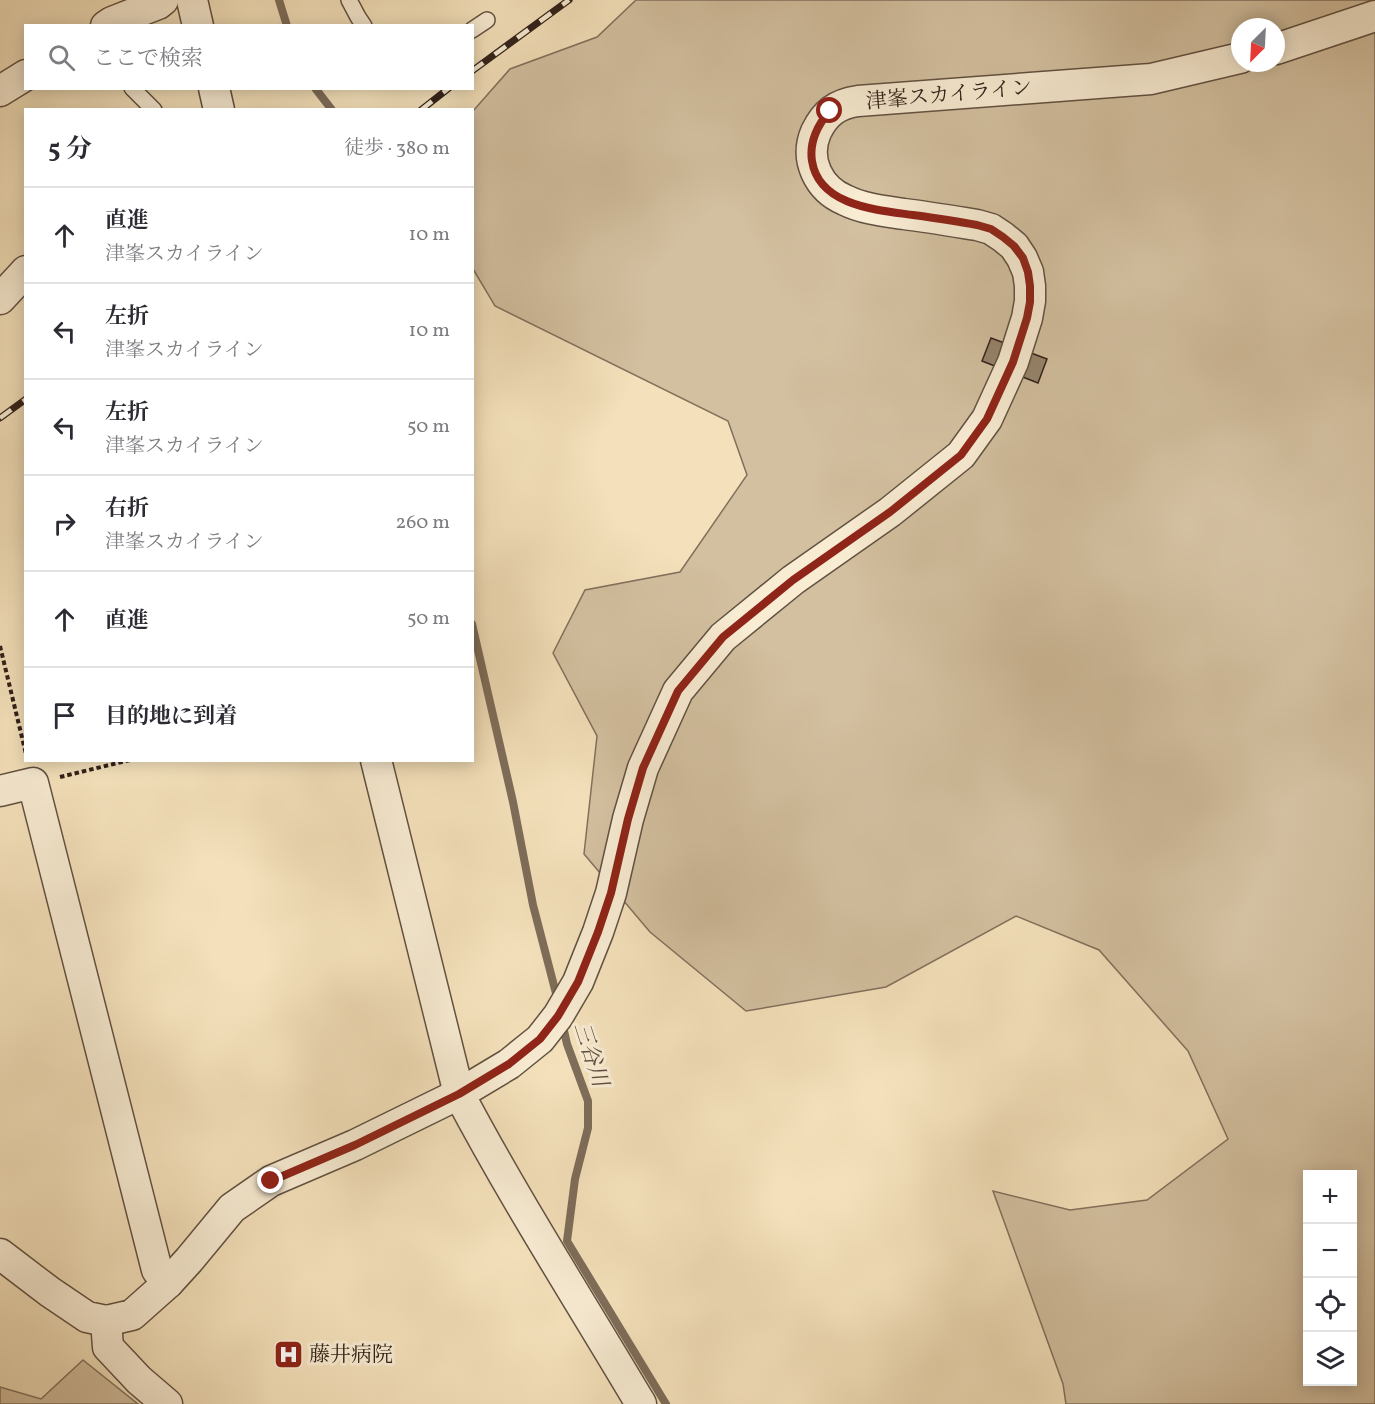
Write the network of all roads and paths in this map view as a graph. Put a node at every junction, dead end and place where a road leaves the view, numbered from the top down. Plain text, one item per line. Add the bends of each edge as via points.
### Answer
1 (163, 0) edge
2 (192, 0) edge
3 (349, 0) edge
4 (1375, 16) edge
5 (487, 20) dead end
6 (109, 24) edge
7 (198, 24) edge
8 (363, 24) edge
9 (474, 29) edge
10 (1285, 46) edge
11 (1231, 60) edge
12 (24, 76) edge
13 (134, 90) edge
14 (214, 90) edge
15 (0, 91) edge
16 (152, 108) edge
17 (218, 108) edge
18 (24, 273) edge
19 (0, 298) edge
20 (0, 646) edge
21 (24, 746) edge
22 (122, 762) edge
23 (376, 762) edge
24 (33, 783) junction
25 (0, 791) edge
26 (459, 1094) junction
27 (0, 1254) edge
28 (168, 1283) junction
29 (106, 1321) junction
30 (167, 1404) edge
31 (641, 1404) edge

1 - 6 street
2 - 7 street
3 - 8 lane
4 - 10 street
5 - 9 lane
11 - 26 street, 津峯スカイライン via 1150,79 847,103 824,118 811,155 815,172 835,195 861,206 977,225 991,229 1014,246 1028,272 1030,302 1013,362 987,419 961,455 723,637 678,691 643,768 611,893 578,982 540,1039 509,1064
12 - 15 street
13 - 16 lane
14 - 17 street
18 - 19 street
20 - 21 path
22 - 24 path
23 - 26 street
24 - 25 street
24 - 28 street via 157,1270
26 - 28 street, 津峯スカイライン via 271,1181 232,1208
26 - 31 street
27 - 29 street via 87,1317
28 - 29 street, 津峯スカイライン via 132,1315
29 - 30 street via 108,1347

